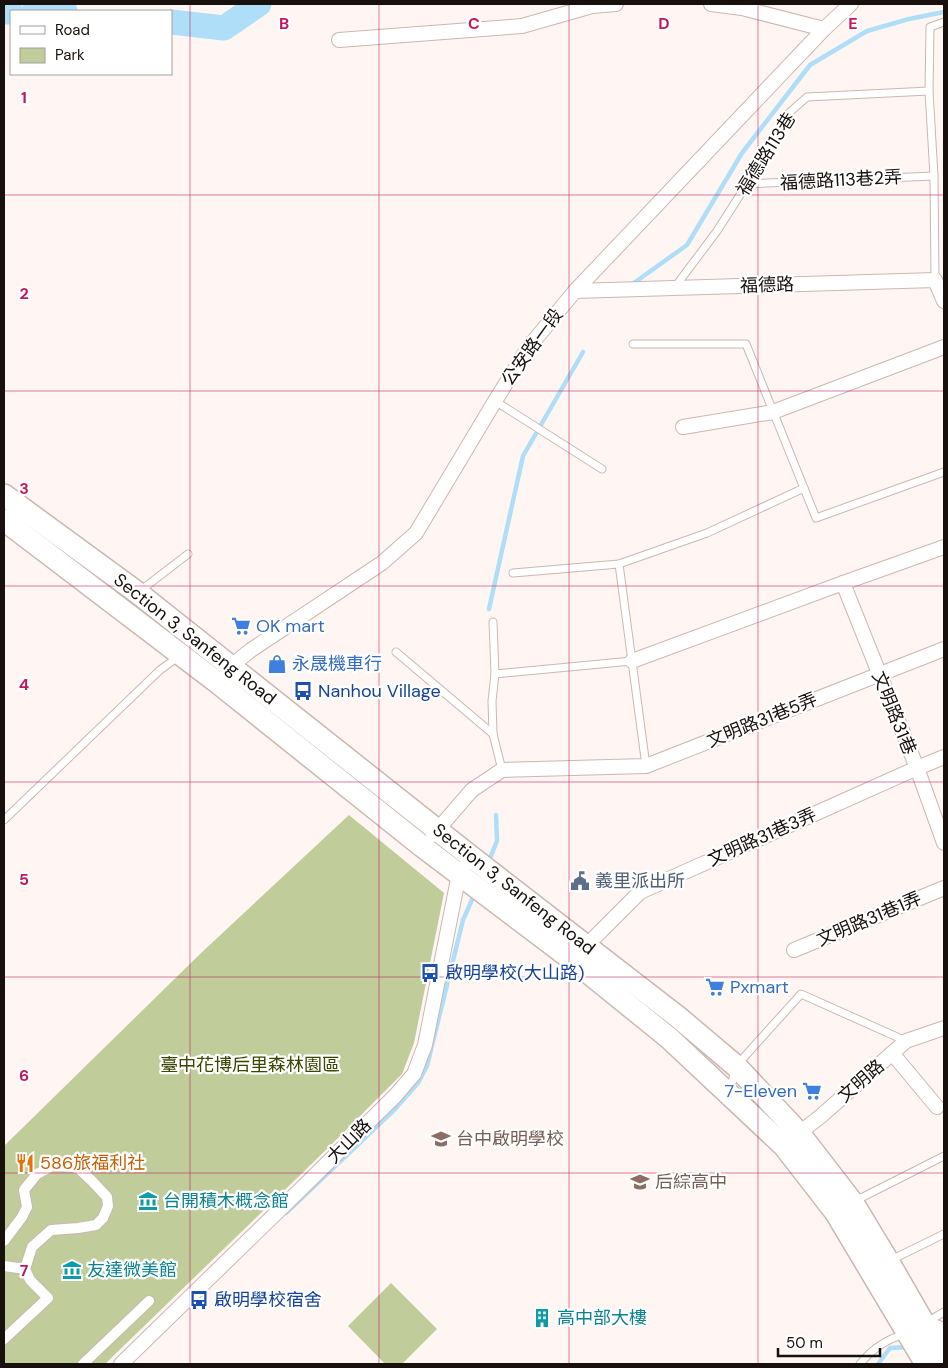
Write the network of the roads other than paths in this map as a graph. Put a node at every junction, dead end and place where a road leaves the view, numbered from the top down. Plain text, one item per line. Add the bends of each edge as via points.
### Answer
1 (616, 4) edge
2 (711, 4) edge
3 (851, 4) edge
4 (944, 22) edge
5 (824, 29) junction
6 (339, 40) dead end
7 (929, 91) junction
8 (934, 176) junction
9 (747, 184) junction
10 (935, 280) junction
11 (674, 288) junction
12 (575, 291) junction
13 (944, 301) edge
14 (633, 344) dead end
15 (942, 350) edge
16 (494, 401) junction
17 (773, 412) junction
18 (683, 427) dead end
19 (602, 469) dead end
20 (944, 472) edge
21 (804, 488) junction
22 (4, 495) edge
23 (4, 520) edge
24 (944, 548) edge
25 (188, 554) dead end
26 (619, 564) junction
27 (513, 573) dead end
28 (842, 583) junction
29 (138, 593) junction
30 (493, 622) dead end
31 (944, 649) edge
32 (396, 652) dead end
33 (180, 655) junction
34 (632, 661) junction
35 (231, 666) junction
36 (495, 674) junction
37 (878, 674) junction
38 (218, 683) junction
39 (493, 734) junction
40 (944, 757) edge
41 (646, 766) junction
42 (917, 768) junction
43 (502, 770) junction
44 (4, 820) edge
45 (438, 830) junction
46 (944, 843) edge
47 (423, 847) junction
48 (465, 865) junction
49 (944, 888) edge
50 (794, 950) dead end
51 (581, 954) junction
52 (944, 1028) edge
53 (906, 1040) junction
54 (892, 1053) junction
55 (736, 1066) junction
56 (730, 1094) junction
57 (937, 1107) dead end
58 (792, 1139) junction
59 (944, 1156) edge
60 (853, 1203) junction
61 (944, 1234) edge
62 (4, 1241) edge
63 (888, 1261) junction
64 (4, 1266) edge
65 (25, 1269) junction
66 (149, 1302) dead end
67 (944, 1312) edge
68 (926, 1329) edge
69 (4, 1339) edge
70 (944, 1358) edge
71 (83, 1364) edge
72 (121, 1364) edge
73 (860, 1364) edge
74 (926, 1364) edge

1 - 6 street via 592,6 522,26
2 - 5 street via 742,8
3 - 5 street, 公安路一段
4 - 7 lane via 930,27
5 - 12 street, 公安路一段
7 - 8 lane
7 - 9 lane, 福德路113巷 via 807,97 790,112
8 - 9 lane, 福德路113巷2弄
8 - 10 lane
9 - 11 lane, 福德路113巷 via 717,232
10 - 11 street, 福德路
10 - 13 street
11 - 12 street, 福德路
12 - 16 street, 公安路一段 via 528,348
14 - 17 lane via 746,344
15 - 17 street
16 - 19 lane
16 - 35 street, 公安路一段 via 416,533 382,563
17 - 18 street
17 - 21 lane
20 - 21 lane via 816,518
21 - 26 lane via 707,533
22 - 29 main road, Section 3, Sanfeng Road
23 - 33 main road, Section 3, Sanfeng Road
24 - 28 street
25 - 29 lane
26 - 27 lane
26 - 34 lane
28 - 34 street
28 - 37 street, 文明路31巷
29 - 35 main road, Section 3, Sanfeng Road
30 - 36 lane
31 - 37 street, 文明路31巷5弄
32 - 39 lane
33 - 38 main road, Section 3, Sanfeng Road
33 - 44 lane via 160,670
34 - 36 lane
34 - 41 lane
35 - 38 street, 公安路一段
35 - 45 main road, Section 3, Sanfeng Road
36 - 39 lane
37 - 41 street, 文明路31巷5弄
37 - 42 street, 文明路31巷
38 - 47 main road, Section 3, Sanfeng Road
39 - 43 lane
40 - 42 street, 文明路31巷3弄
41 - 43 street
42 - 46 street, 文明路31巷
42 - 51 street, 文明路31巷3弄 via 640,892
43 - 45 street via 472,790
45 - 47 street
45 - 48 main road, Section 3, Sanfeng Road
47 - 48 main road, Section 3, Sanfeng Road
48 - 51 main road, Section 3, Sanfeng Road
48 - 72 street, 大山路 via 425,1045 414,1074
49 - 50 street, 文明路31巷1弄
51 - 55 main road, Section 3, Sanfeng Road via 678,1017
51 - 56 main road, Section 3, Sanfeng Road
52 - 53 street, 文明路
53 - 54 street, 文明路
53 - 55 lane via 801,994
54 - 57 street
54 - 58 street, 文明路
55 - 56 lane
55 - 58 main road, Section 3, Sanfeng Road
56 - 58 main road, Section 3, Sanfeng Road
58 - 60 main road, Section 3, Sanfeng Road via 811,1147
58 - 68 main road, Section 3, Sanfeng Road via 836,1213
59 - 60 lane
60 - 63 main road, Section 3, Sanfeng Road
61 - 63 lane
62 - 65 street via 27,1207 24,1190 37,1174 52,1166 77,1167 106,1197 108,1206 96,1225 51,1230 32,1247
63 - 68 main road, Section 3, Sanfeng Road
64 - 65 street
65 - 69 street via 30,1280 48,1298
66 - 71 street
67 - 68 lane
68 - 70 main road, Section 3, Sanfeng Road
68 - 73 lane via 891,1338
68 - 74 main road, Section 3, Sanfeng Road

